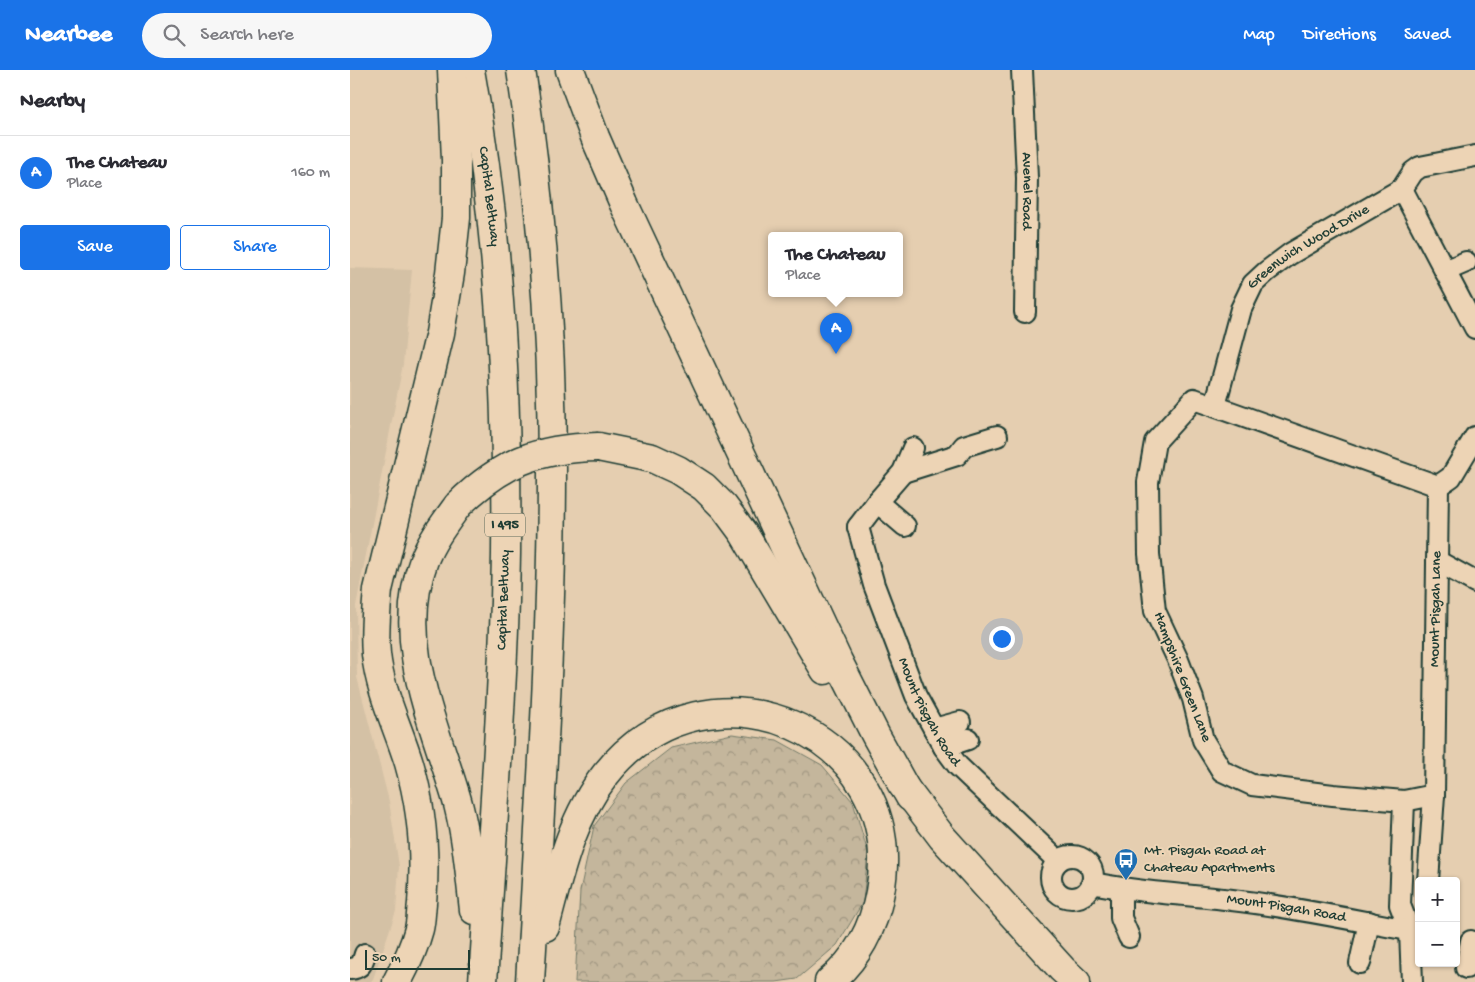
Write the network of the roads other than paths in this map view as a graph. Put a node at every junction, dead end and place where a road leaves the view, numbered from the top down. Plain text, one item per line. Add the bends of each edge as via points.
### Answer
1 (452, 70) edge
2 (470, 70) edge
3 (521, 70) edge
4 (570, 70) edge
5 (1022, 70) edge
6 (1475, 156) edge
7 (1402, 188) junction
8 (1466, 262) dead end
9 (1445, 271) junction
10 (1025, 312) dead end
11 (1475, 328) edge
12 (1215, 406) junction
13 (997, 436) dead end
14 (1475, 437) edge
15 (913, 448) dead end
16 (904, 472) junction
17 (1438, 486) junction
18 (877, 502) junction
19 (905, 526) dead end
20 (1437, 562) junction
21 (1475, 582) edge
22 (934, 729) junction
23 (944, 747) junction
24 (1434, 795) junction
25 (910, 797) junction
26 (1404, 801) junction
27 (1058, 861) junction
28 (1428, 877) edge
29 (1093, 883) junction
30 (1121, 889) junction
31 (1369, 922) junction
32 (1415, 927) edge
33 (1415, 928) edge
34 (1129, 937) dead end
35 (1467, 941) edge
36 (1415, 942) edge
37 (365, 954) dead end
38 (1360, 963) dead end
39 (1466, 968) dead end
40 (350, 969) edge
41 (398, 982) edge
42 (482, 982) edge
43 (530, 982) edge
44 (829, 982) edge
45 (1076, 982) edge
46 (1412, 982) edge

1 - 41 highway via 456,218 450,273 440,333 378,590 375,622 376,655 384,689 416,792 423,855 420,927
2 - 42 highway, Capital Beltway / I 495 via 494,233 506,472 505,600
3 - 43 highway via 541,230 552,466 551,602
4 - 25 highway via 624,204 830,643
5 - 10 street, Avenel Road via 1027,178
6 - 7 street, Greenwich Wood Drive via 1420,167
7 - 9 street
7 - 12 street, Greenwich Wood Drive via 1290,254 1254,284 1241,309
8 - 9 street
9 - 11 street
12 - 17 street, Hampshire Green Lane
12 - 26 street, Hampshire Green Lane via 1194,399 1155,442 1148,482 1148,554 1155,611 1193,699 1203,740 1222,771 1252,785
13 - 16 street via 964,446 957,455
14 - 17 street via 1452,477
15 - 16 street
16 - 18 street
17 - 20 street, Mount Pisgah Lane
18 - 19 street
18 - 22 street, Mount Pisgah Road via 851,523 916,696
20 - 21 street
20 - 24 street, Mount Pisgah Lane
22 - 23 street, Mount Pisgah Road
22 - 23 street via 964,730
23 - 27 street, Mount Pisgah Road via 958,766
24 - 26 street
24 - 28 street, Mount Pisgah Lane
25 - 42 highway, bridge via 824,669 744,534 704,487 652,458 598,447 574,447 520,460 477,486 438,532 424,560 412,618 414,652 421,682 465,836
25 - 45 highway via 942,837
26 - 32 street via 1400,905
27 - 29 street via 1073,855 1087,861 1092,867
27 - 29 street via 1053,867 1052,883 1062,895 1077,897
29 - 30 street, Mount Pisgah Road
30 - 31 street, Mount Pisgah Road via 1232,900
30 - 34 street via 1121,918
31 - 33 street, Mount Pisgah Road
31 - 38 street
35 - 39 street
36 - 46 street
37 - 40 street via 362,965
43 - 44 highway via 563,857 592,794 606,774 650,734 703,714 731,711 781,720 822,742 858,777 878,820 883,875 878,904 868,932 854,956

